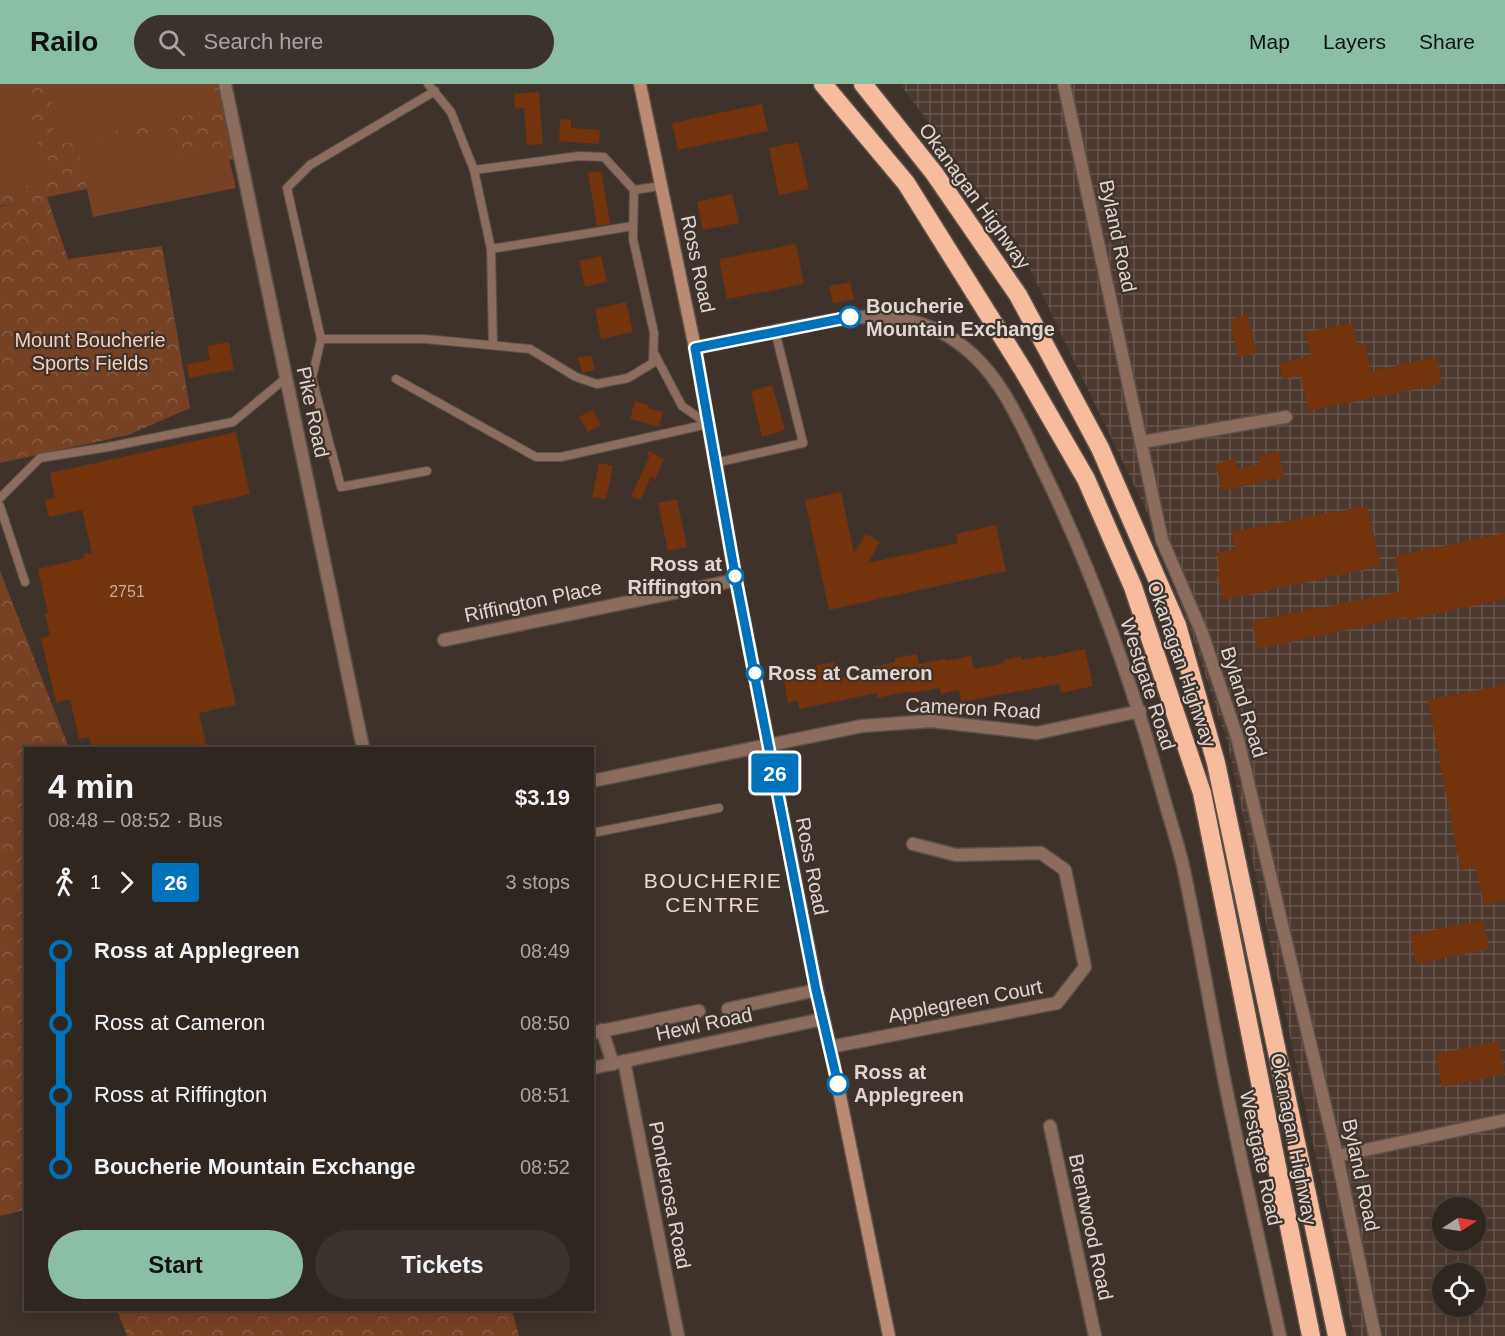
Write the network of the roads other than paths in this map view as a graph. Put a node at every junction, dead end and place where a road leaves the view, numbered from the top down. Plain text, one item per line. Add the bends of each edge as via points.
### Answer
1 (225, 84) edge
2 (428, 84) edge
3 (640, 84) edge
4 (823, 84) edge
5 (862, 84) edge
6 (875, 84) edge
7 (1064, 84) edge
8 (435, 92) junction
9 (895, 125) junction
10 (474, 170) junction
11 (661, 186) junction
12 (634, 190) junction
13 (633, 226) junction
14 (491, 249) junction
15 (775, 332) junction
16 (321, 339) junction
17 (494, 345) junction
18 (695, 348) junction
19 (653, 351) junction
20 (286, 378) junction
21 (396, 379) dead end
22 (1286, 417) dead end
23 (708, 424) junction
24 (1142, 442) junction
25 (715, 463) junction
26 (427, 471) dead end
27 (0, 498) edge
28 (0, 506) edge
29 (736, 580) junction
30 (25, 582) dead end
31 (444, 640) dead end
32 (1140, 711) junction
33 (769, 745) junction
34 (363, 747) edge
35 (594, 782) edge
36 (720, 808) dead end
37 (594, 832) edge
38 (913, 844) dead end
39 (816, 990) junction
40 (728, 1010) dead end
41 (699, 1011) dead end
42 (823, 1019) junction
43 (597, 1032) edge
44 (830, 1047) junction
45 (619, 1062) junction
46 (594, 1068) edge
47 (1505, 1120) edge
48 (1050, 1126) dead end
49 (1337, 1156) junction
50 (678, 1336) edge
51 (889, 1336) edge
52 (1095, 1336) edge
53 (1280, 1336) edge
54 (1311, 1336) edge
55 (1337, 1336) edge
56 (1375, 1336) edge

1 - 20 street, Pike Road
2 - 8 lane
3 - 11 street, Ross Road
4 - 54 highway, Okanagan Highway via 906,183 1023,370 1086,479 1133,587 1202,793
5 - 9 highway, Okanagan Highway
6 - 9 highway
7 - 24 street, Byland Road
8 - 10 lane via 451,112
8 - 16 lane via 310,165 287,188
9 - 55 highway, Okanagan Highway via 934,173 1018,295 1100,448 1177,625 1216,763
10 - 12 lane via 604,156
10 - 14 lane
11 - 12 lane
11 - 18 street, Ross Road
12 - 13 lane
13 - 14 lane
13 - 19 lane via 654,333
14 - 17 lane
15 - 18 street, Westgate Road
15 - 25 lane via 803,443
15 - 32 street, Westgate Road via 878,315 928,327 973,354 1007,396 1056,497
16 - 17 lane via 425,339
16 - 26 lane via 312,378 341,487
17 - 19 lane via 530,349 576,377 597,384 628,378 653,363
18 - 23 street, Ross Road
19 - 23 lane via 682,406
20 - 27 lane via 232,422 40,458
20 - 34 street, Pike Road
21 - 23 lane via 536,457 561,457
22 - 24 street
23 - 25 street, Ross Road
24 - 49 street, Byland Road via 1162,540 1202,633 1238,740
25 - 29 street, Ross Road
28 - 30 lane
29 - 31 street, Riffington Place
29 - 33 street, Ross Road
32 - 33 street, Cameron Road via 1037,734 931,721 862,726
32 - 53 street, Westgate Road via 1182,865
33 - 35 street, Cameron Road
33 - 39 street, Ross Road
36 - 37 lane
38 - 44 street, Applegreen Court via 956,855 1041,853 1065,870 1085,967 1057,1003
39 - 40 street, Hewl Road
39 - 42 street, Ross Road
41 - 43 street, Hewl Road
42 - 44 street, Ross Road
42 - 45 street, Hewl Road
43 - 45 street, Ponderosa Road
44 - 51 street, Ross Road
45 - 46 street, Hewl Road
45 - 50 street, Ponderosa Road
47 - 49 street
48 - 52 street, Brentwood Road
49 - 56 street, Byland Road

